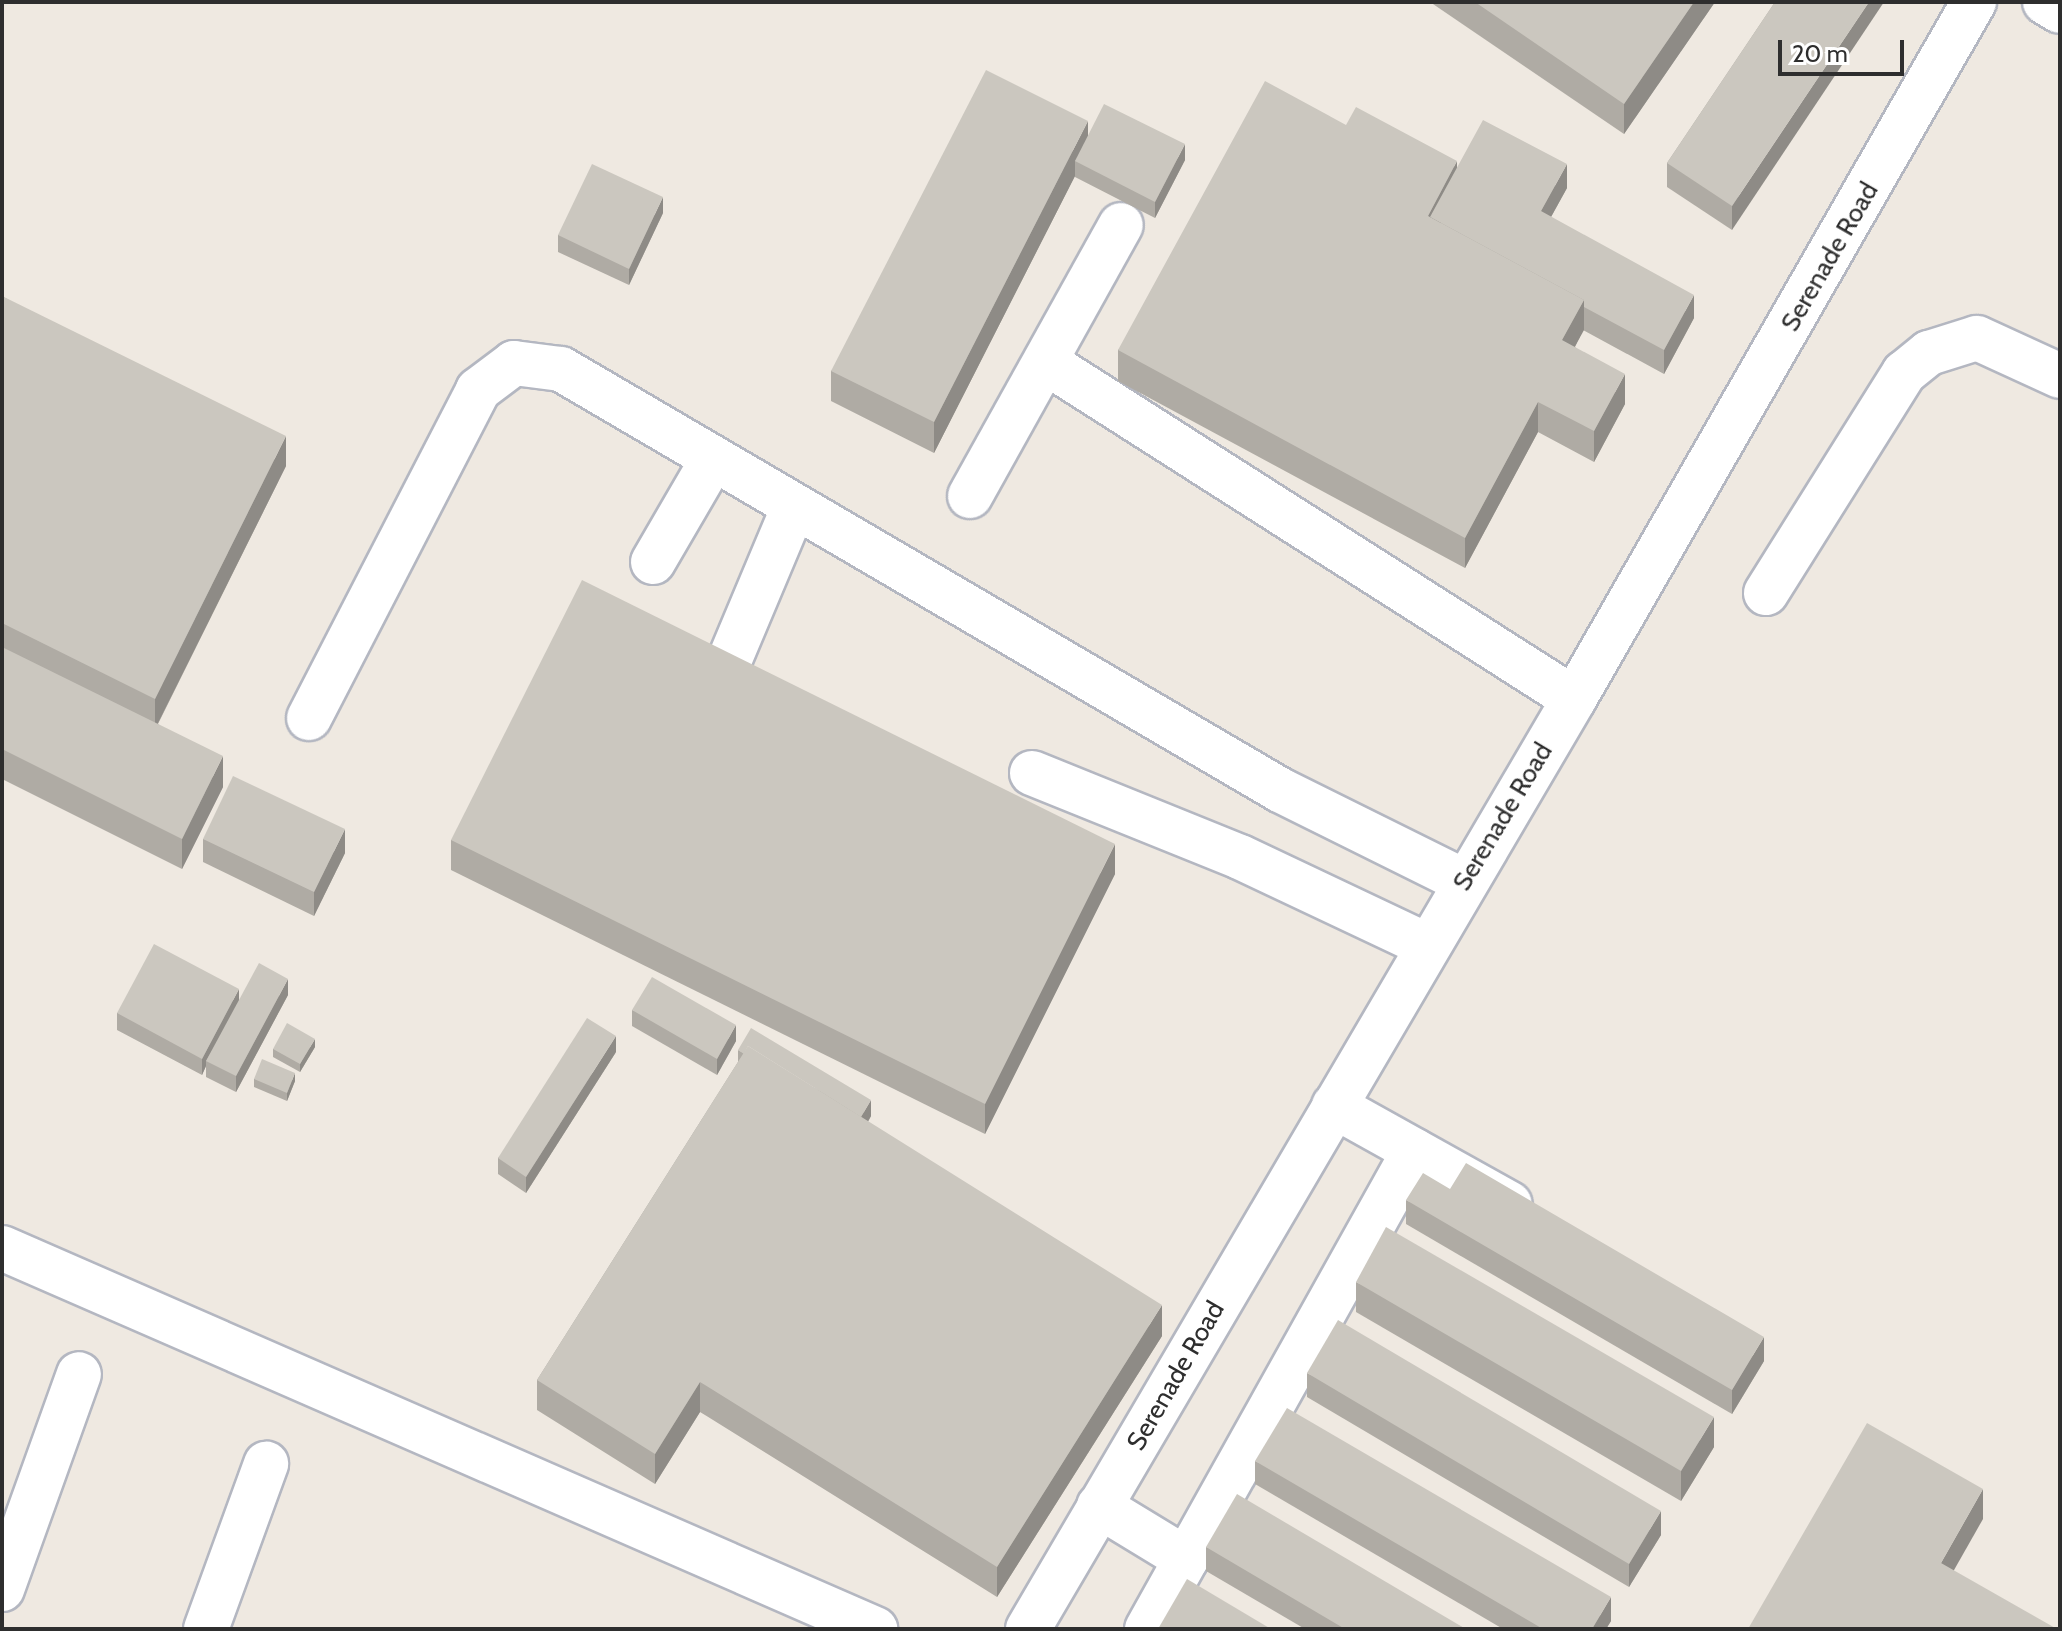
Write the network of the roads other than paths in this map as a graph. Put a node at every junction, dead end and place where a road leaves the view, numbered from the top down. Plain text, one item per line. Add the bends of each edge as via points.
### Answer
1 (1974, 2) edge
2 (2045, 2) edge
3 (2060, 11) edge
4 (1121, 225) dead end
5 (1047, 363) junction
6 (2060, 376) edge
7 (713, 459) junction
8 (970, 496) dead end
9 (794, 507) junction
10 (653, 562) dead end
11 (1766, 593) dead end
12 (727, 666) edge
13 (1574, 699) junction
14 (309, 718) dead end
15 (1032, 773) dead end
16 (1465, 882) junction
17 (1428, 946) junction
18 (1334, 1106) junction
19 (1414, 1151) junction
20 (1372, 1226) junction
21 (1552, 1228) edge
22 (2, 1248) edge
23 (1413, 1251) edge
24 (1321, 1319) junction
25 (1362, 1343) edge
26 (79, 1374) dead end
27 (1272, 1406) junction
28 (1313, 1430) edge
29 (266, 1464) dead end
30 (1223, 1493) junction
31 (1099, 1506) junction
32 (1264, 1517) edge
33 (1180, 1572) junction
34 (2, 1589) edge
35 (1210, 1606) edge
36 (206, 1629) edge
37 (875, 1629) edge
38 (1028, 1629) edge
39 (1147, 1629) edge

1 - 13 street, Serenade Road
2 - 3 street
4 - 5 street
5 - 8 street
5 - 13 street
6 - 11 street via 1977,338 1929,353 1904,373
7 - 9 street
7 - 10 street
7 - 14 street via 561,369 514,363 478,390
9 - 12 street
9 - 16 street via 1280,790
13 - 16 street, Serenade Road
15 - 17 street via 1240,857
16 - 17 street, Serenade Road
17 - 18 street, Serenade Road
18 - 19 street
18 - 31 street, Serenade Road
19 - 20 street
19 - 21 street
20 - 23 street
20 - 24 street
22 - 37 street
24 - 25 street
24 - 27 street
26 - 34 street
27 - 28 street
27 - 30 street
29 - 36 street
30 - 32 street
30 - 33 street
31 - 33 street
31 - 38 street, Serenade Road
33 - 35 street
33 - 39 street

